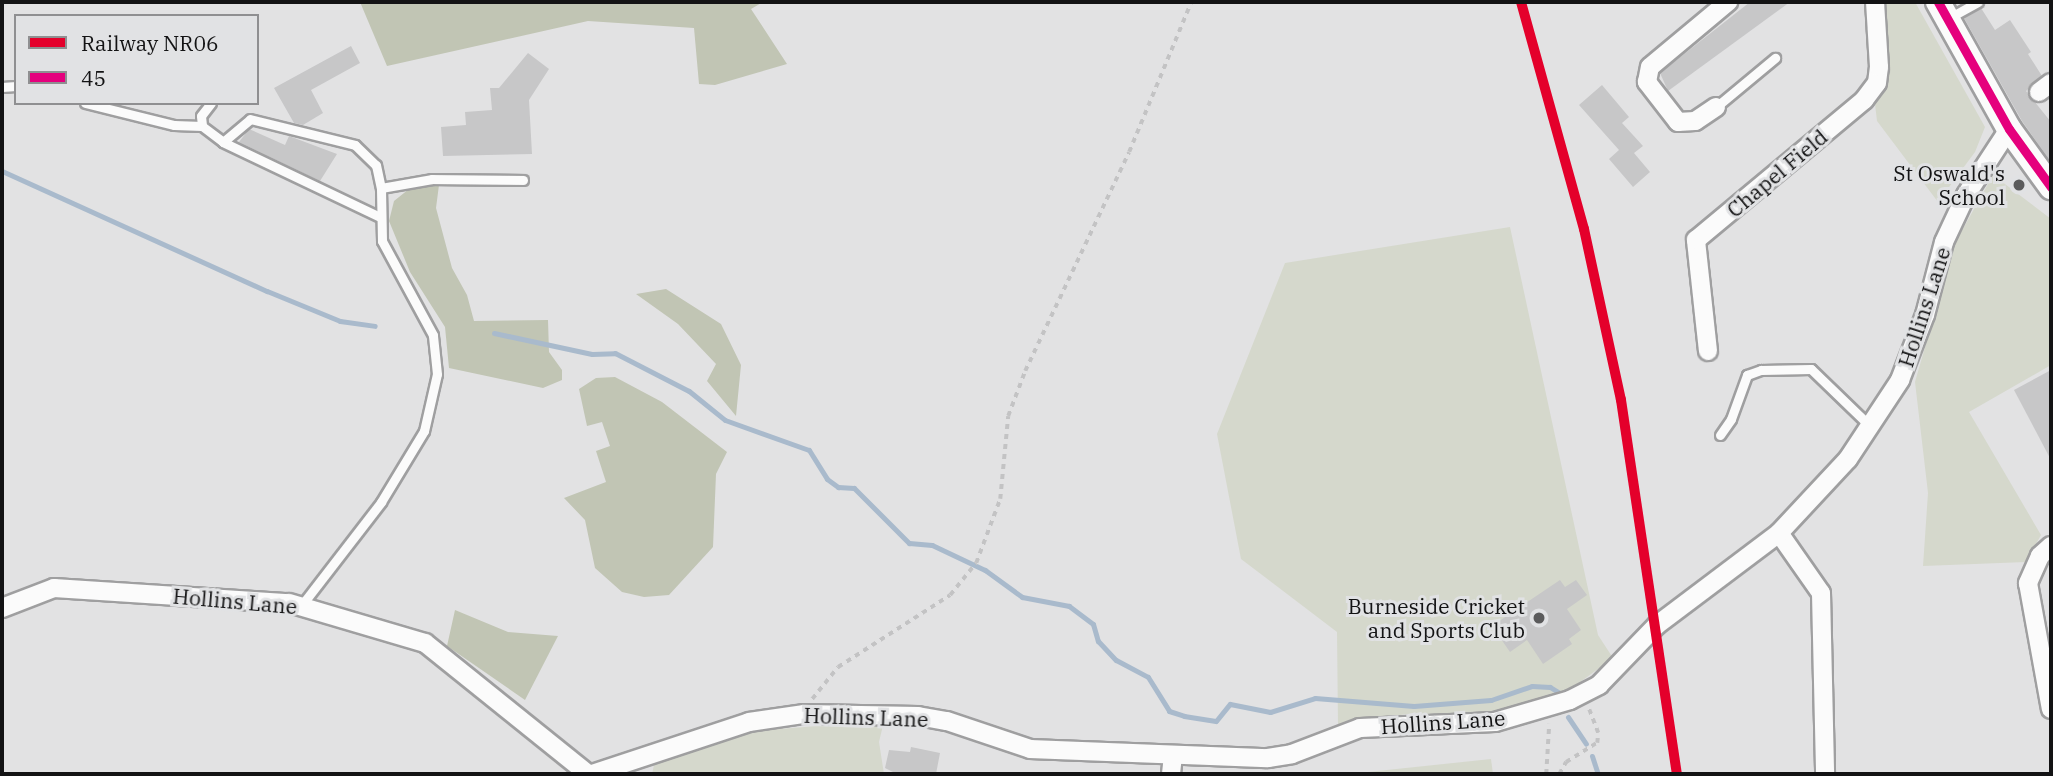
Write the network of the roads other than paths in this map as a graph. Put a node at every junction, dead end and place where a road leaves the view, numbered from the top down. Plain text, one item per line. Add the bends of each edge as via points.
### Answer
1 (1728, 2) edge
2 (1875, 2) edge
3 (1978, 2) edge
4 (1943, 10) edge
5 (1776, 58) dead end
6 (93, 105) edge
7 (209, 105) edge
8 (1716, 107) joint
9 (202, 126) junction
10 (2009, 129) junction
11 (223, 142) junction
12 (523, 180) dead end
13 (2051, 187) edge
14 (381, 188) junction
15 (380, 216) junction
16 (1708, 351) dead end
17 (1870, 426) junction
18 (1720, 435) dead end
19 (1779, 533) junction
20 (2051, 546) edge
21 (301, 606) junction
22 (2, 608) edge
23 (2051, 709) edge
24 (1172, 765) edge
25 (590, 774) edge
26 (1825, 774) edge

1 - 8 street via 1650,67 1647,82 1678,122 1695,121
2 - 16 street, Chapel Field via 1877,83 1864,100 1696,240
3 - 4 lane
4 - 10 street
5 - 8 lane
6 - 9 lane via 174,125
7 - 9 lane via 201,116
9 - 11 lane
10 - 13 street
10 - 17 street, Hollins Lane via 1966,195 1944,242 1914,349
11 - 14 lane via 250,119 355,145 376,165
11 - 15 lane
12 - 14 lane via 432,179
14 - 15 lane
15 - 21 lane via 382,241 433,335 438,374 424,431 381,502
17 - 18 lane via 1811,369 1760,370 1747,375
17 - 19 street, Hollins Lane via 1848,459
19 - 24 street, Hollins Lane via 1657,625 1622,666 1582,694 1495,722 1360,728 1292,754
19 - 26 street via 1821,593
20 - 23 street via 2040,556 2028,583
21 - 22 street, Hollins Lane via 54,588
21 - 25 street, Hollins Lane via 425,643
24 - 25 street, Hollins Lane via 1030,749 918,716 804,714 728,728

